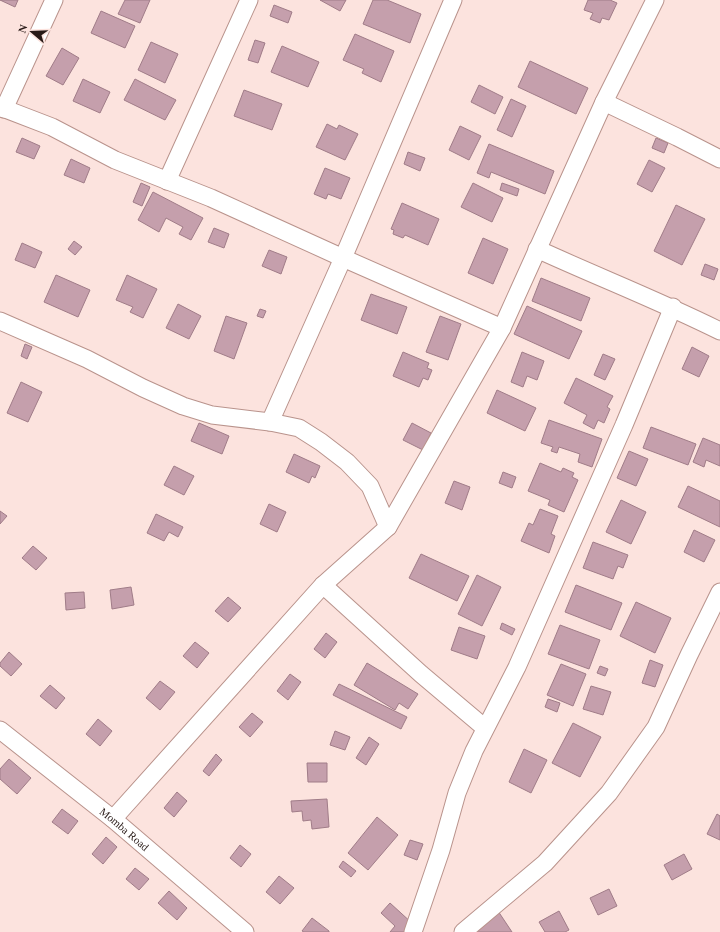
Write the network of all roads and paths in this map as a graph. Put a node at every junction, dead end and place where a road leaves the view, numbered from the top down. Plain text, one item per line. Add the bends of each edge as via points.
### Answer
1 (54, 0) edge
2 (249, 0) edge
3 (453, 0) edge
4 (655, 0) edge
5 (604, 102) junction
6 (2, 108) edge
7 (720, 159) edge
8 (168, 181) junction
9 (537, 249) junction
10 (343, 258) junction
11 (673, 308) junction
12 (0, 321) edge
13 (502, 328) junction
14 (720, 331) edge
15 (270, 422) junction
16 (388, 527) junction
17 (323, 585) junction
18 (720, 592) edge
19 (485, 728) junction
20 (0, 730) edge
21 (113, 818) junction
22 (245, 932) edge
23 (413, 932) edge
24 (463, 932) edge

1 - 6 street
2 - 8 street
3 - 10 street
4 - 5 street
5 - 7 street
5 - 9 street
6 - 8 street via 52,127 115,160
8 - 10 street
9 - 11 street
9 - 13 street
10 - 13 street
10 - 15 street
11 - 14 street
11 - 19 street via 518,667
12 - 15 street via 87,359 182,406 212,415
13 - 16 street
15 - 16 street via 299,428 347,462 370,486
16 - 17 street
17 - 19 street
17 - 21 street
18 - 24 street via 656,727 609,793 545,863
19 - 23 street via 457,793
20 - 21 street, Momba Road
21 - 22 street, Momba Road

